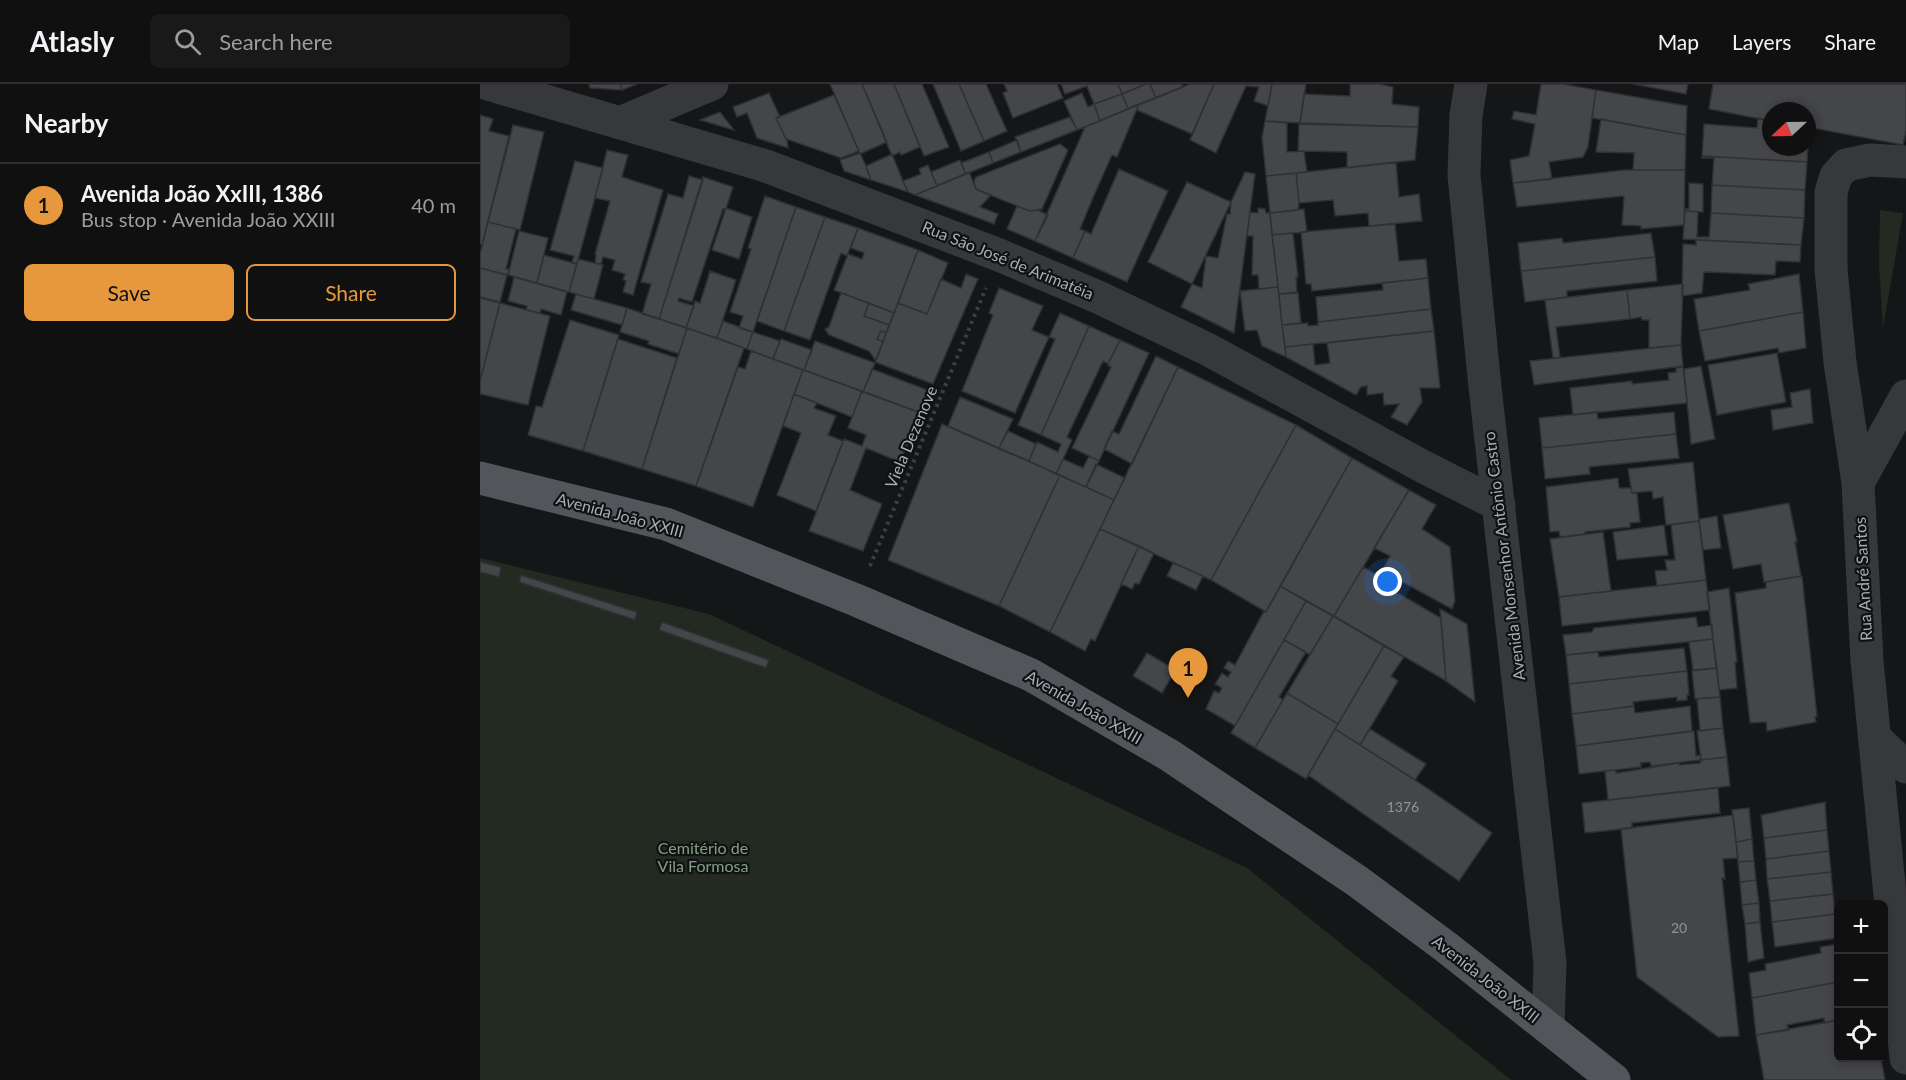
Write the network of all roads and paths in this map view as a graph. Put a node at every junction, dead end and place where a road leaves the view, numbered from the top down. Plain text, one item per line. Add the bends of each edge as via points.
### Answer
1 (488, 84) edge
2 (712, 84) edge
3 (1472, 84) edge
4 (621, 122) junction
5 (1906, 162) edge
6 (987, 284) dead end
7 (1906, 396) edge
8 (480, 478) edge
9 (1858, 483) junction
10 (1499, 505) junction
11 (856, 600) junction
12 (1875, 738) junction
13 (1906, 767) edge
14 (1548, 1027) junction
15 (1906, 1058) edge
16 (1614, 1080) edge

1 - 4 street, Rua São José de Arimatéia
2 - 4 street
3 - 10 street, Avenida Monsenhor Antônio Castro via 1466,115 1464,175
4 - 10 street, Rua São José de Arimatéia via 766,165 1098,297 1207,349
5 - 9 street, Rua André Santos via 1869,160 1846,165 1836,176 1831,192 1831,269
6 - 11 path, Viela Dezenove
7 - 9 street
8 - 11 main road, Avenida João XXIII via 666,524
9 - 12 street, Rua André Santos
10 - 14 street, Avenida Monsenhor Antônio Castro via 1550,963
11 - 14 main road, Avenida João XXIII via 1031,675 1169,755 1357,881
12 - 13 street
12 - 15 street, Rua André Santos
14 - 16 main road, Avenida João XXIII

